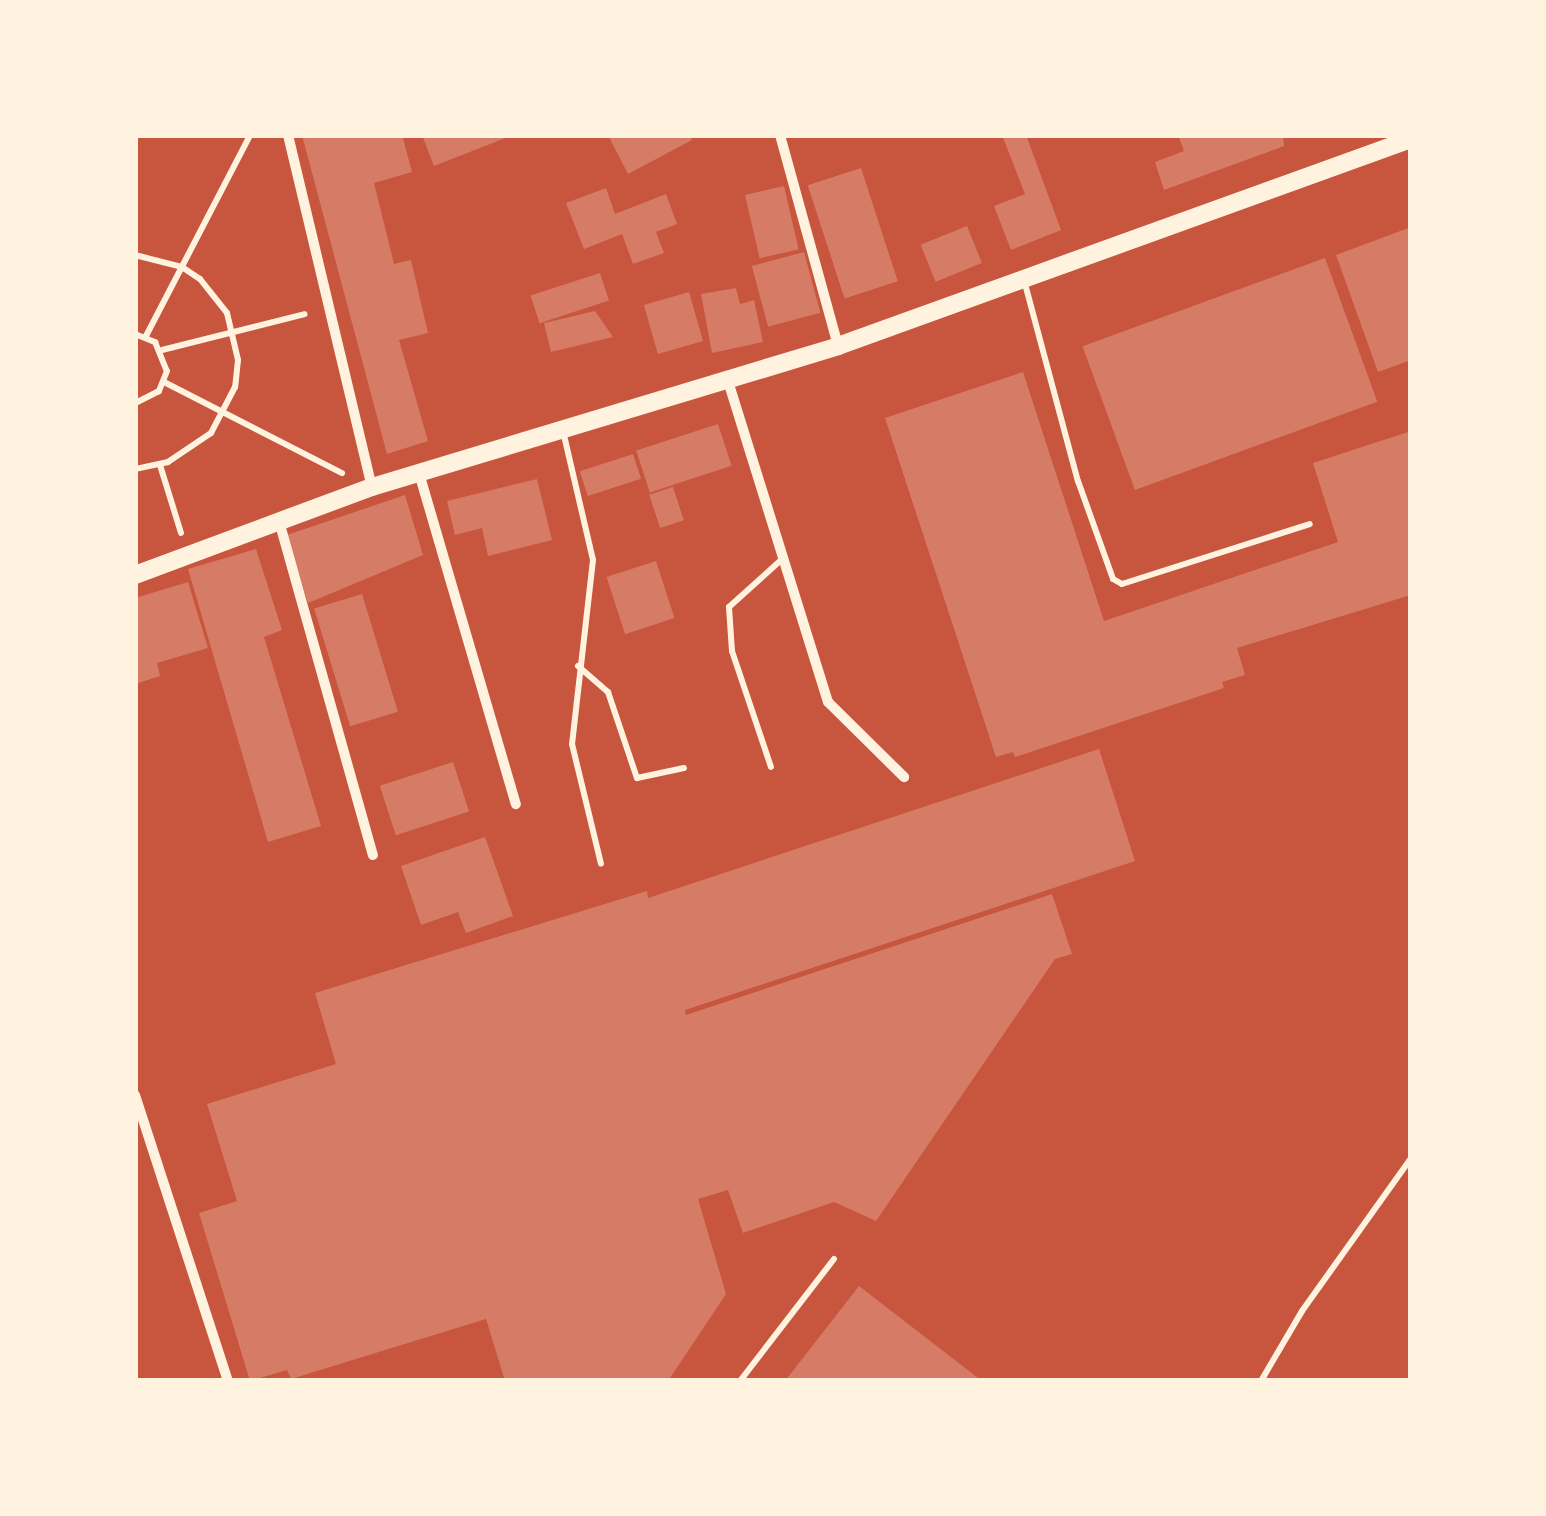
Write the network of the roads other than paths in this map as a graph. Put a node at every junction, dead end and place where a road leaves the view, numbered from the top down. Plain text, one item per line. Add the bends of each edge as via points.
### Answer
1 (288, 135) edge
2 (780, 135) edge
3 (1411, 139) edge
4 (1024, 279) junction
5 (838, 346) junction
6 (728, 382) junction
7 (563, 430) junction
8 (419, 473) junction
9 (372, 488) junction
10 (279, 520) junction
11 (1310, 524) dead end
12 (780, 561) junction
13 (135, 574) edge
14 (576, 666) junction
15 (771, 766) dead end
16 (684, 768) dead end
17 (904, 777) dead end
18 (516, 804) dead end
19 (373, 855) dead end
20 (601, 864) dead end
21 (135, 1094) edge
22 (834, 1258) dead end
23 (228, 1381) edge
24 (740, 1381) edge

1 - 9 street
2 - 5 street
3 - 4 street
4 - 5 street
4 - 11 lane via 1078,480 1113,579 1122,584
5 - 6 street
6 - 7 street
6 - 12 street
7 - 8 street
7 - 14 lane via 593,560
8 - 9 street
8 - 18 street
9 - 10 street
10 - 13 street
10 - 19 street
12 - 15 lane via 729,607 732,650
12 - 17 street via 828,702
14 - 16 lane via 608,692 637,778
14 - 20 lane via 572,744
21 - 23 street
22 - 24 lane

